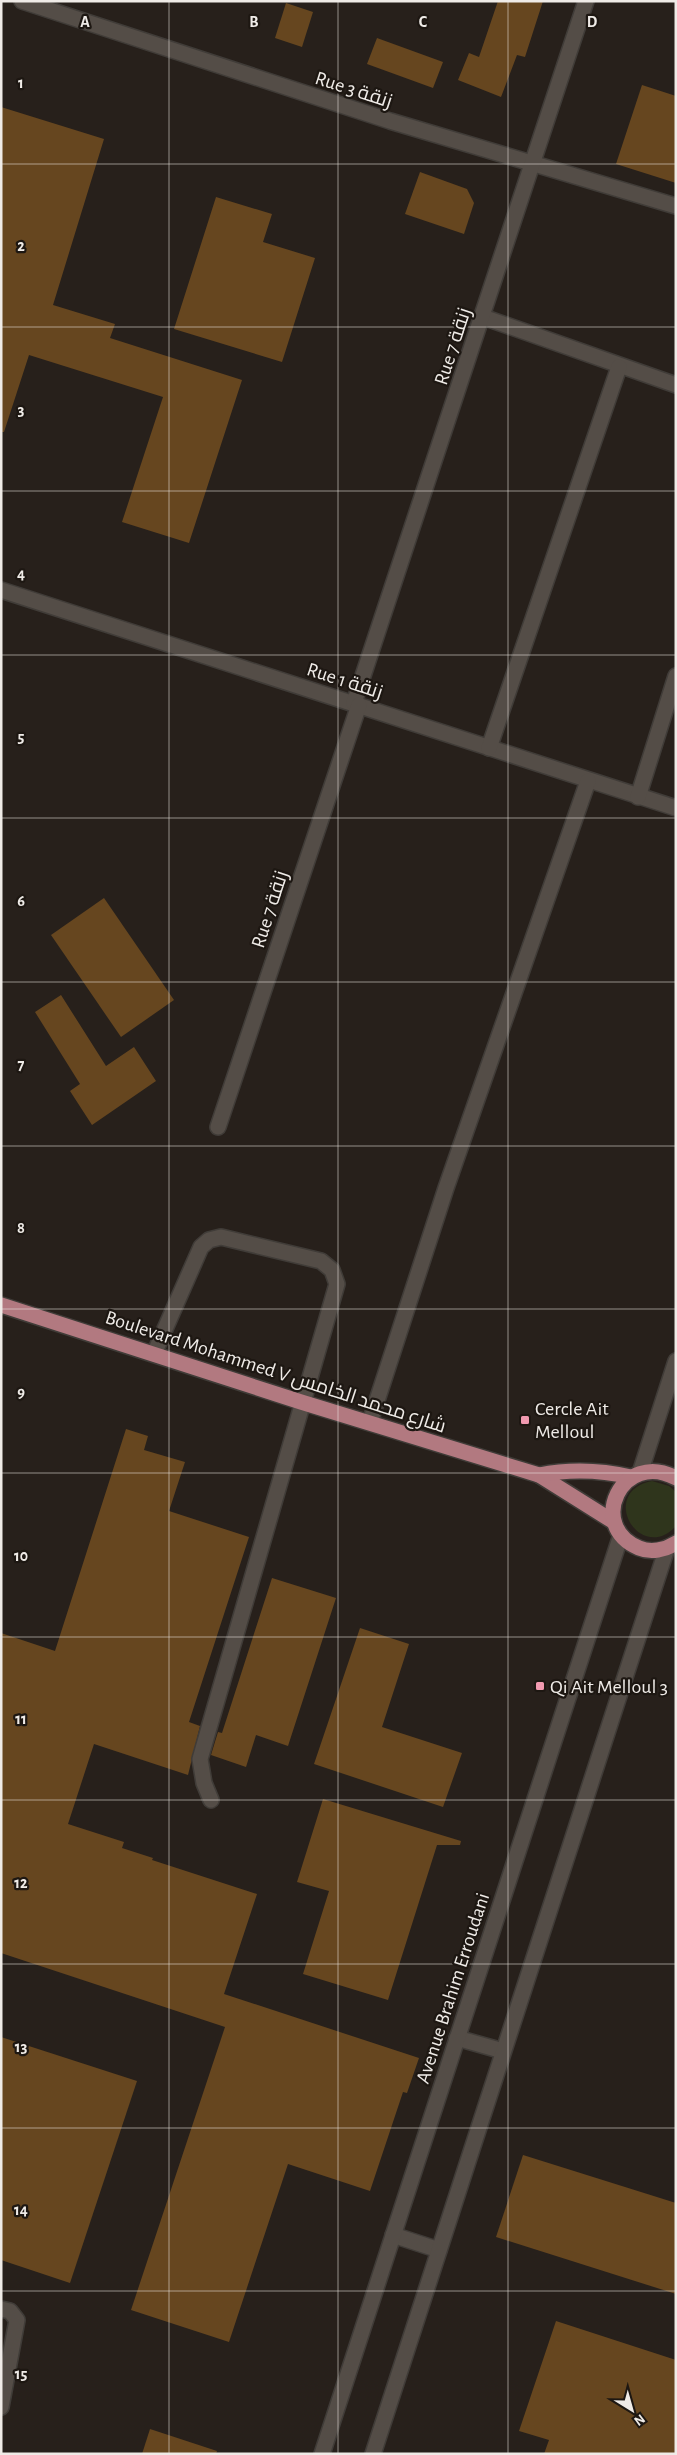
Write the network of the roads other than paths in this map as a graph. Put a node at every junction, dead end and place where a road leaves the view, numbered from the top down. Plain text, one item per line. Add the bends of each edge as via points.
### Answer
1 (22, 1) edge
2 (586, 1) edge
3 (534, 163) junction
4 (676, 206) edge
5 (483, 318) junction
6 (619, 367) junction
7 (676, 385) edge
8 (1, 590) edge
9 (676, 676) edge
10 (357, 704) junction
11 (488, 748) junction
12 (588, 780) junction
13 (638, 797) junction
14 (676, 808) edge
15 (218, 1127) dead end
16 (1, 1304) edge
17 (154, 1354) junction
18 (676, 1361) edge
19 (302, 1402) junction
20 (370, 1422) junction
21 (539, 1475) junction
22 (636, 1475) junction
23 (676, 1478) edge
24 (617, 1528) junction
25 (671, 1545) edge
26 (211, 1800) dead end
27 (457, 2038) junction
28 (503, 2051) junction
29 (393, 2235) junction
30 (439, 2250) junction
31 (1, 2309) edge
32 (1, 2407) edge
33 (322, 2454) edge
34 (373, 2454) edge

1 - 3 street, Rue 3 زنقة via 390,121
2 - 3 street, Rue 7 زنقة
3 - 4 street, Rue 3 زنقة
3 - 5 street, Rue 7 زنقة
5 - 6 street
5 - 10 street, Rue 7 زنقة
6 - 7 street
6 - 11 street
8 - 10 street, Rue 1 زنقة
9 - 13 street
10 - 11 street, Rue 1 زنقة
10 - 15 street, Rue 7 زنقة
11 - 12 street, Rue 1 زنقة
12 - 13 street, Rue 1 زنقة
12 - 20 street via 443,1198
13 - 14 street, Rue 1 زنقة
16 - 17 main road, Boulevard Mohammed V شارع محمد الخامس
17 - 19 main road, Boulevard Mohammed V شارع محمد الخامس
17 - 19 street via 202,1247 209,1240 221,1237 321,1261 332,1270 337,1284
18 - 22 street
19 - 20 main road, Boulevard Mohammed V شارع محمد الخامس
19 - 26 street via 200,1759
20 - 21 main road, Boulevard Mohammed V شارع محمد الخامس
21 - 22 main road, Boulevard Mohammed V شارع محمد الخامس via 561,1470
21 - 24 main road, Boulevard Mohammed V شارع محمد الخامس
22 - 23 main road, Boulevard Mohammed V شارع محمد الخامس via 654,1471
22 - 24 main road via 615,1496 613,1509
24 - 25 main road, Boulevard Mohammed V شارع محمد الخامس via 630,1544 642,1549 654,1551
24 - 27 street, Avenue Brahim Erroudani
25 - 28 street
27 - 28 street
27 - 29 street, Avenue Brahim Erroudani
28 - 30 street
29 - 30 street
29 - 33 street, Avenue Brahim Erroudani
30 - 34 street
31 - 32 street via 10,2311 18,2320

